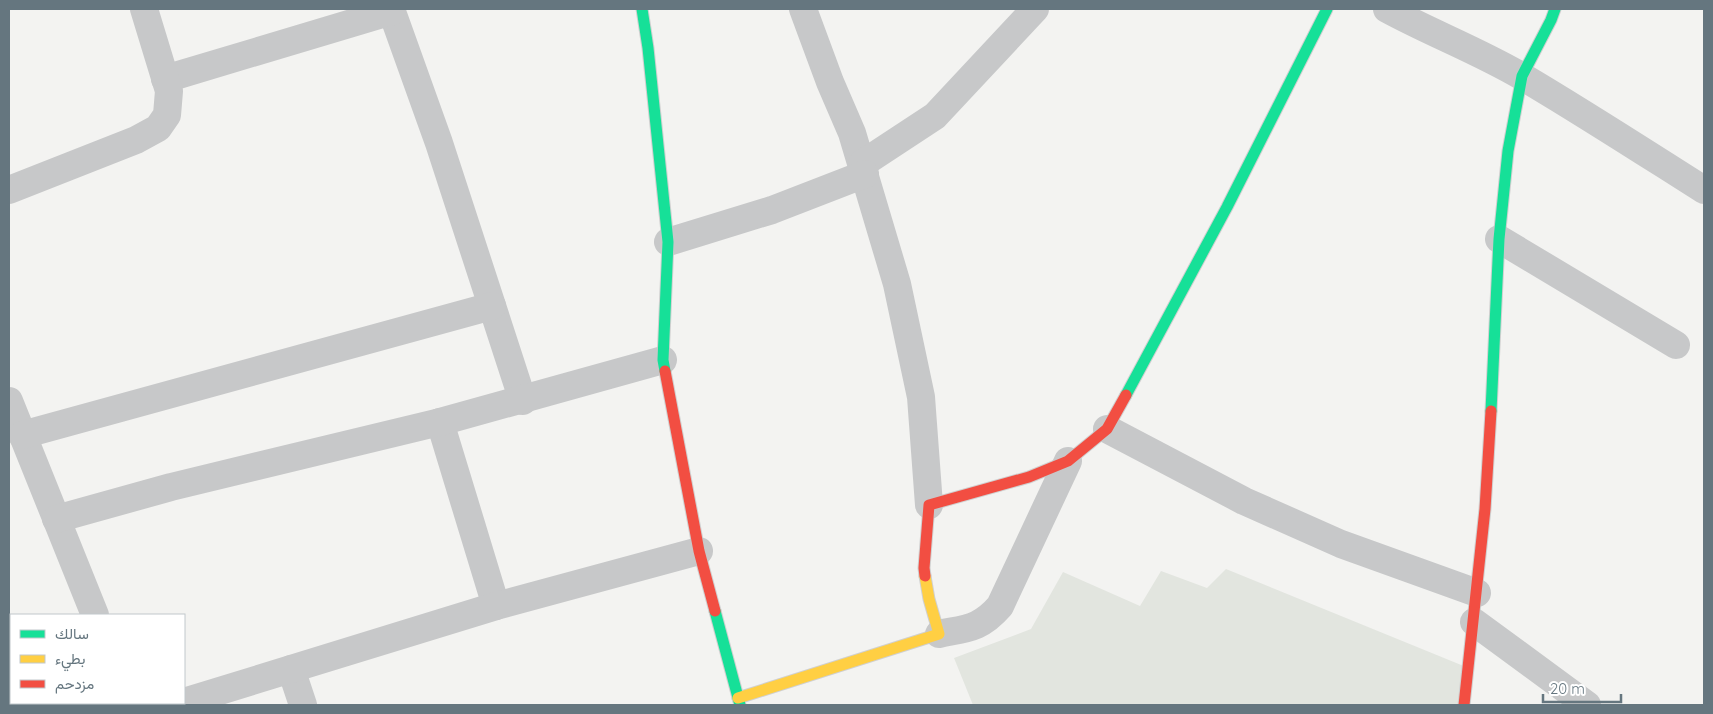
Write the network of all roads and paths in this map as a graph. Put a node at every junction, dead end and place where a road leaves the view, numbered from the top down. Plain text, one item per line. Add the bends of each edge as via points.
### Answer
1 (144, 9) edge
2 (642, 9) edge
3 (803, 9) edge
4 (1035, 9) edge
5 (1327, 9) edge
6 (1386, 9) edge
7 (1554, 9) edge
8 (392, 10) edge
9 (1522, 76) junction
10 (165, 79) junction
11 (863, 169) junction
12 (9, 190) edge
13 (1704, 190) edge
14 (1498, 239) junction
15 (668, 242) junction
16 (492, 306) junction
17 (1676, 345) dead end
18 (663, 360) junction
19 (9, 400) edge
20 (522, 401) junction
21 (440, 422) junction
22 (1107, 429) junction
23 (22, 434) junction
24 (1068, 460) junction
25 (929, 505) junction
26 (56, 519) junction
27 (699, 550) junction
28 (1477, 594) junction
29 (496, 606) junction
30 (95, 614) edge
31 (1474, 622) junction
32 (939, 634) junction
33 (290, 669) junction
34 (185, 702) edge
35 (739, 702) edge
36 (303, 705) edge
37 (1464, 705) edge
38 (1587, 705) edge

1 - 10 street
2 - 15 street
3 - 11 street
4 - 11 street via 934,116
5 - 22 street via 1227,207
6 - 9 street
7 - 9 street
8 - 10 street
8 - 16 street
9 - 13 street
9 - 14 street via 1508,151
10 - 12 street via 169,91 167,114 158,128 136,140
11 - 15 street via 772,210
11 - 25 street via 898,284 921,397
14 - 17 street
14 - 28 street via 1493,384
15 - 18 street
16 - 20 street
16 - 23 street
18 - 20 street
18 - 27 street
19 - 23 street
20 - 21 street
21 - 26 street via 171,487
21 - 29 street
22 - 24 street
22 - 28 street via 1244,501 1341,544
23 - 26 street
24 - 25 street via 1030,477
24 - 32 street via 1000,606 982,623
25 - 32 street via 924,568
26 - 30 street
27 - 29 street
27 - 35 street
28 - 31 street
29 - 33 street
31 - 37 street
31 - 38 street
32 - 35 street
33 - 34 street
33 - 36 street

